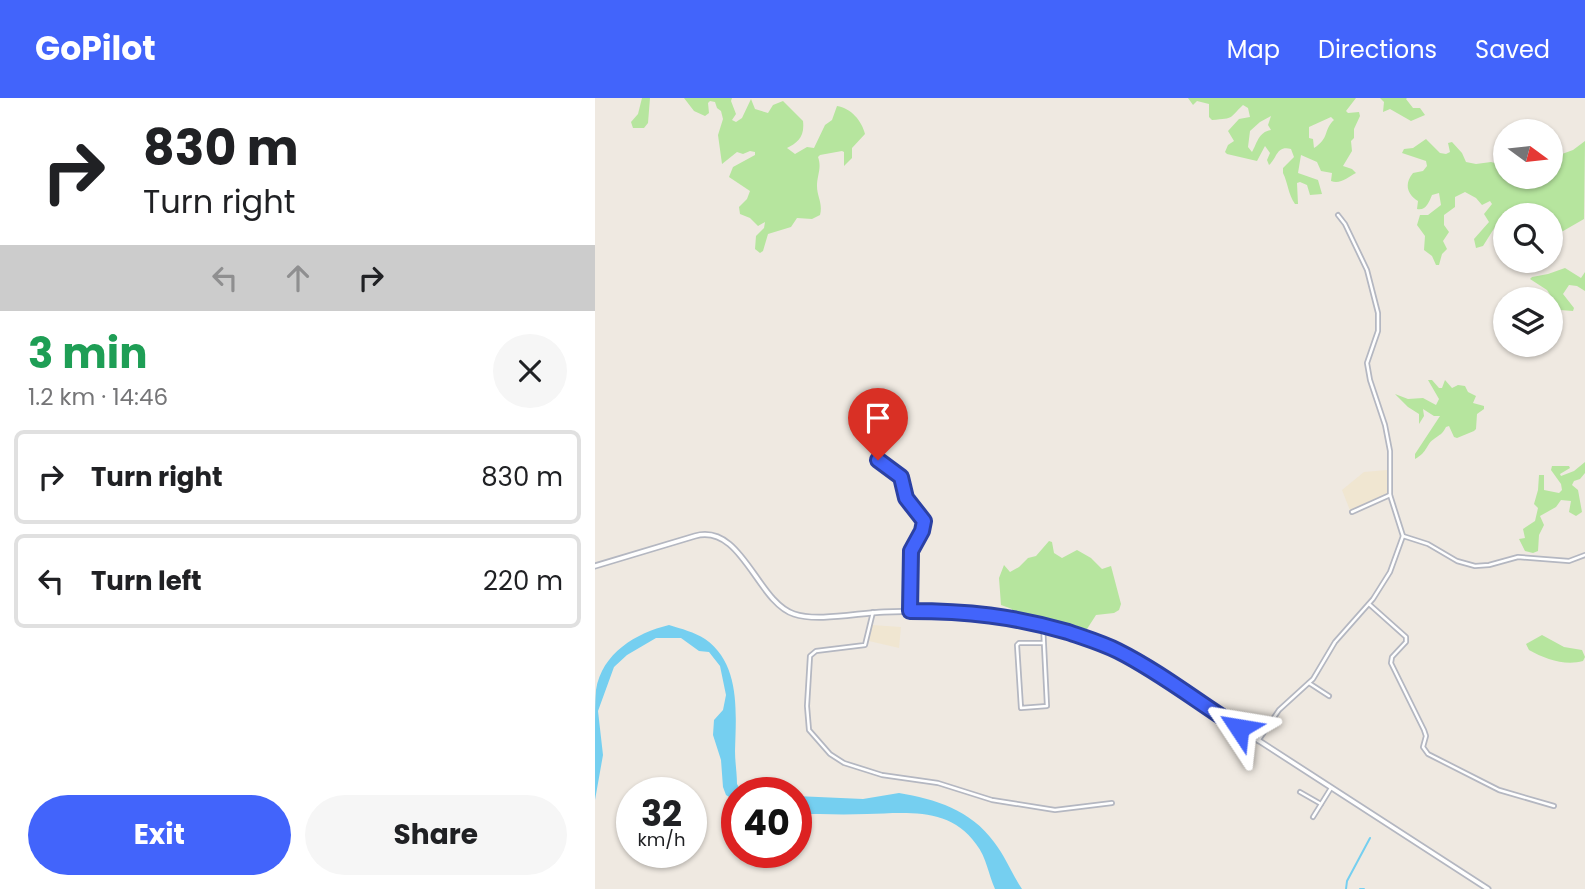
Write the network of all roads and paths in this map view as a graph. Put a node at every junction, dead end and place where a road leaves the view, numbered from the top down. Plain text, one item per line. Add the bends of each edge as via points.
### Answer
1 (1338, 215) dead end
2 (856, 425) dead end
3 (1390, 495) junction
4 (1352, 512) dead end
5 (1403, 536) junction
6 (1585, 555) edge
7 (595, 566) edge
8 (1369, 604) junction
9 (910, 611) junction
10 (873, 612) junction
11 (1043, 625) junction
12 (1043, 643) junction
13 (1308, 683) junction
14 (1329, 696) dead end
15 (1258, 741) junction
16 (1331, 788) junction
17 (1300, 793) dead end
18 (1112, 803) dead end
19 (1321, 804) junction
20 (1554, 806) dead end
21 (1313, 817) dead end
22 (1488, 889) edge

1 - 3 street via 1367,270 1378,313 1378,331 1367,363 1390,451
2 - 9 street via 879,462 901,477 906,498 924,521 911,551
3 - 4 street
3 - 5 street
5 - 6 street via 1475,566 1518,557 1569,561
5 - 8 street via 1390,572
7 - 10 street via 709,534 728,543 792,614 823,618
8 - 13 street via 1335,642
8 - 20 street via 1406,637 1391,663 1425,730 1423,747 1428,754 1499,790
9 - 10 street
9 - 11 street via 979,613
10 - 18 street via 865,645 811,655 808,726 835,758 869,772 1043,808 1062,811
11 - 12 street
11 - 15 street via 1127,656
12 - 12 street via 1047,707 1021,708 1017,645
13 - 14 street
13 - 15 street via 1279,710
15 - 16 street
16 - 19 street
16 - 22 street
17 - 19 street
19 - 21 street

